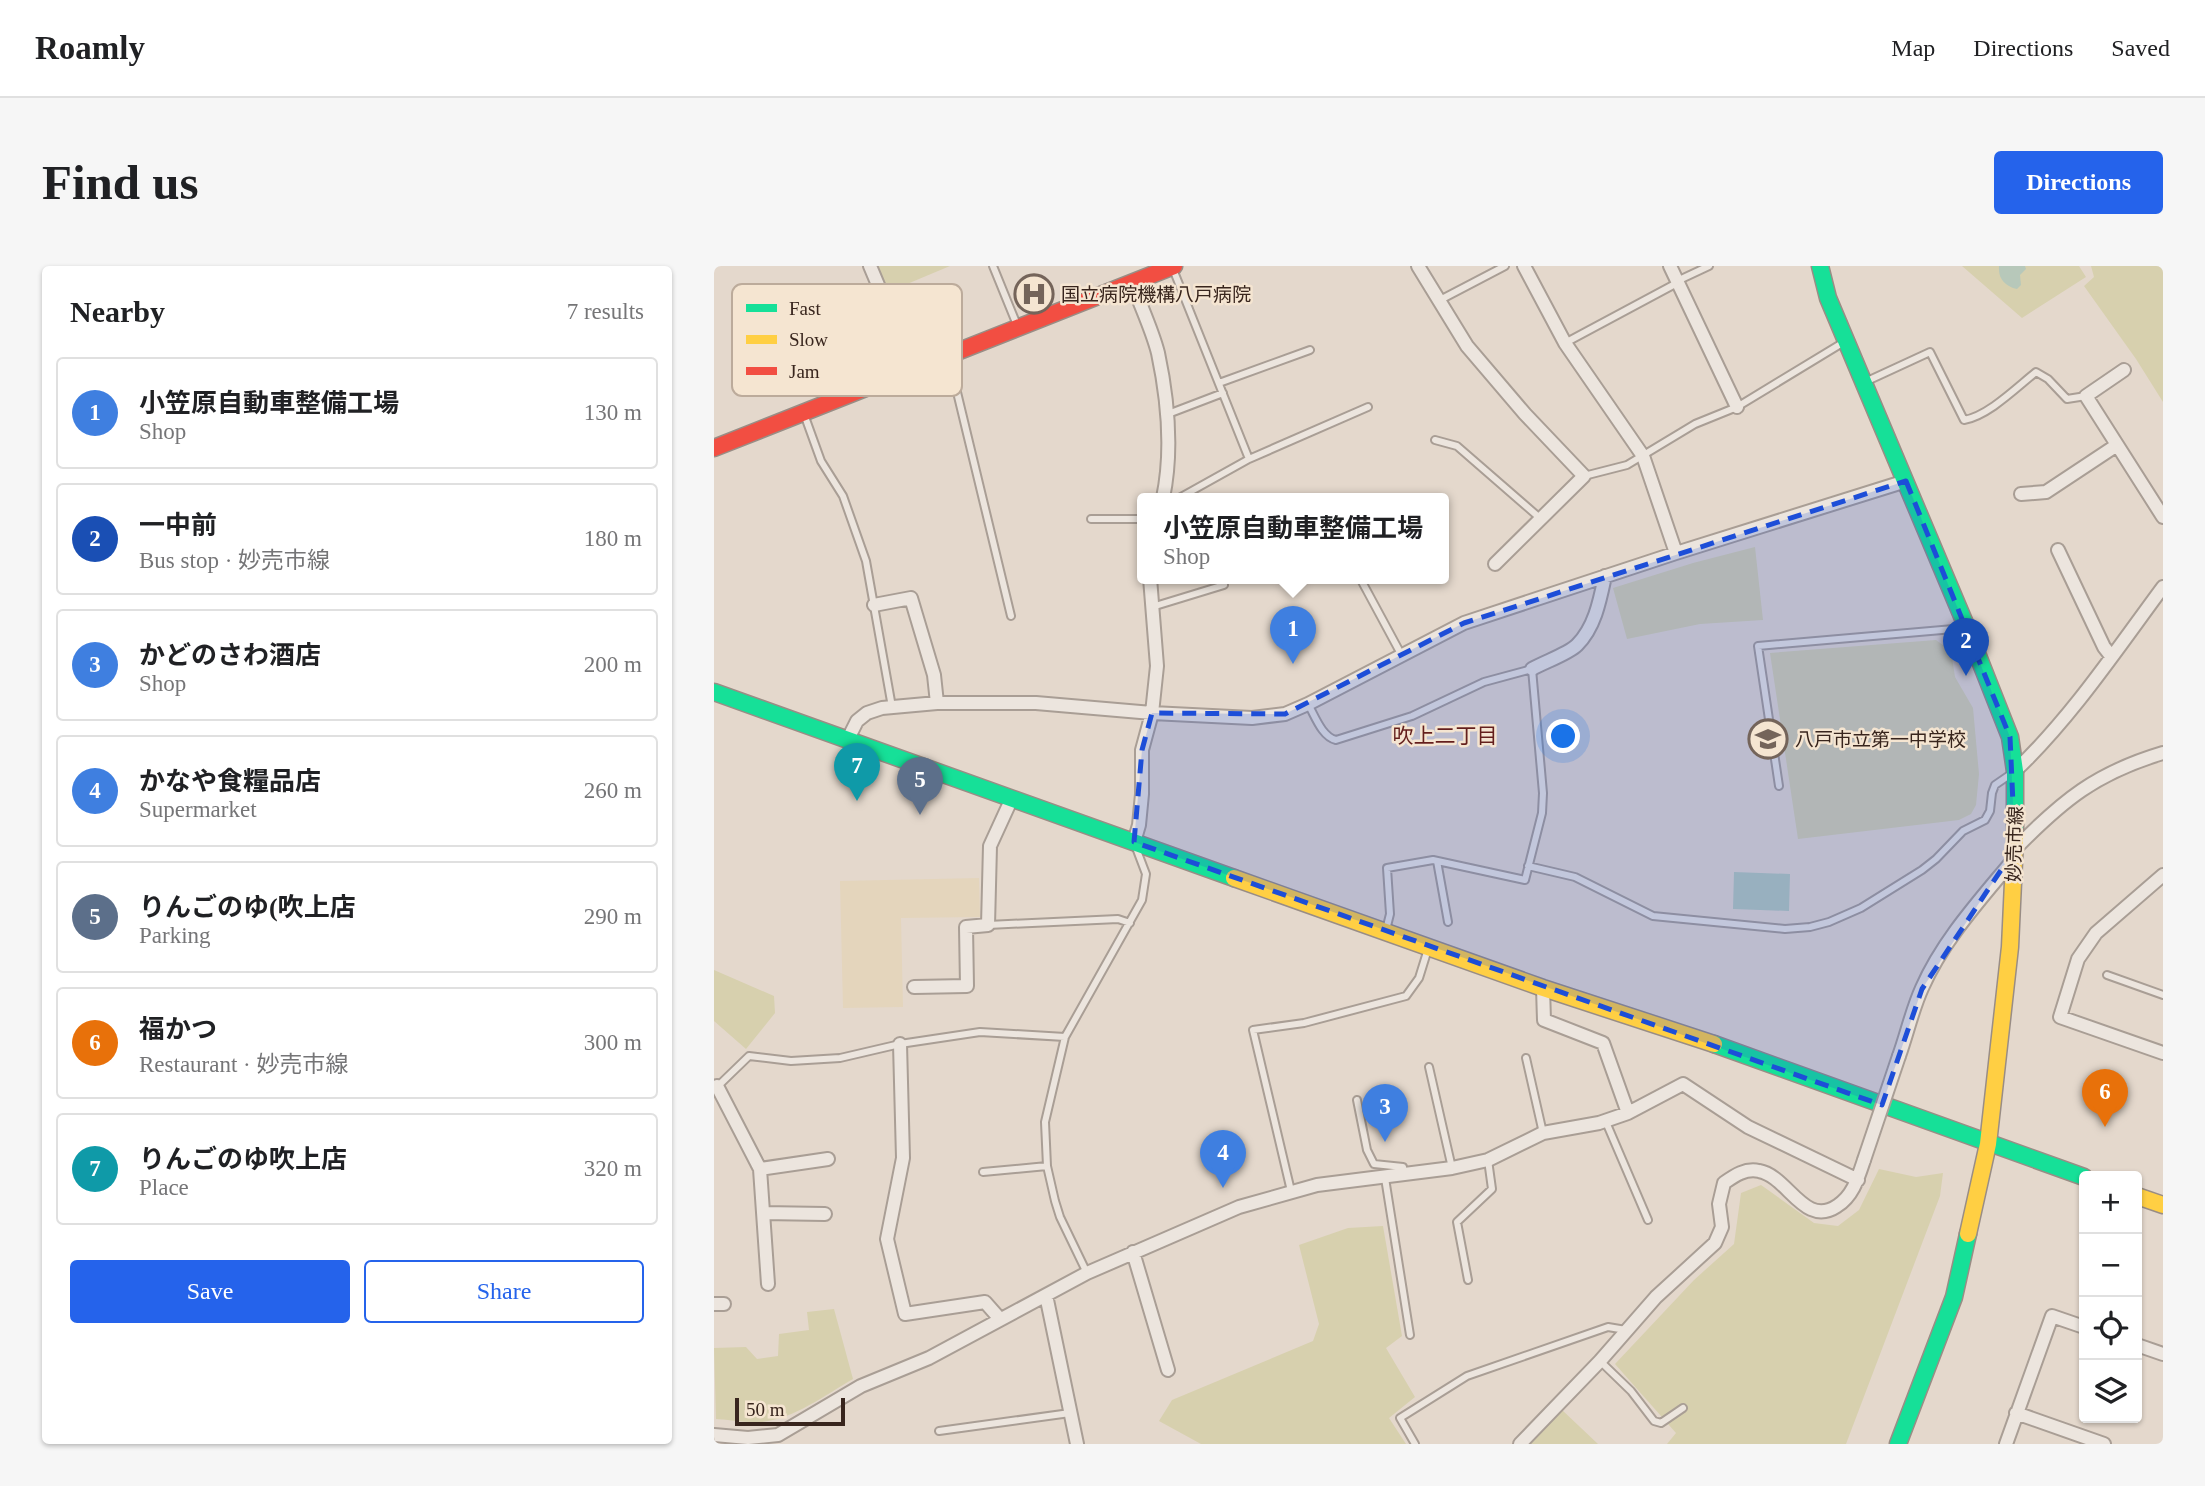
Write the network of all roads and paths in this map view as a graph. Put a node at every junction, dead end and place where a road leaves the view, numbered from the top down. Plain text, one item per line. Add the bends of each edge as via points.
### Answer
1 (870, 266) edge
2 (993, 266) edge
3 (1173, 266) edge
4 (1418, 266) edge
5 (1505, 266) edge
6 (1524, 266) edge
7 (1670, 266) edge
8 (1709, 266) edge
9 (1820, 266) edge
10 (1132, 282) junction
11 (1677, 282) junction
12 (878, 284) edge
13 (1440, 300) junction
14 (1018, 327) junction
15 (1846, 341) junction
16 (1565, 343) junction
17 (962, 349) edge
18 (1310, 350) dead end
19 (2124, 370) dead end
20 (1219, 383) junction
21 (1863, 383) junction
22 (1223, 393) junction
23 (844, 396) edge
24 (958, 396) edge
25 (2086, 396) junction
26 (1368, 407) dead end
27 (1737, 407) junction
28 (804, 412) junction
29 (1168, 414) junction
30 (1435, 440) dead end
31 (2117, 444) junction
32 (714, 448) edge
33 (1643, 456) junction
34 (1250, 458) junction
35 (1584, 476) junction
36 (1906, 481) junction
37 (1164, 493) edge
38 (1189, 493) edge
39 (2021, 494) dead end
40 (2163, 517) edge
41 (1091, 519) dead end
42 (1137, 519) edge
43 (1541, 519) junction
44 (2057, 550) dead end
45 (1676, 553) junction
46 (1495, 564) dead end
47 (1605, 576) junction
48 (1150, 584) edge
49 (1363, 584) edge
50 (1224, 585) dead end
51 (2163, 587) edge
52 (874, 605) junction
53 (1152, 607) junction
54 (1012, 616) dead end
55 (1967, 628) junction
56 (1401, 654) junction
57 (2111, 656) junction
58 (1532, 669) junction
59 (714, 692) edge
60 (937, 703) junction
61 (1308, 704) junction
62 (892, 707) junction
63 (1152, 713) junction
64 (847, 741) junction
65 (2163, 753) edge
66 (2015, 771) junction
67 (1779, 786) dead end
68 (1012, 798) junction
69 (1134, 842) junction
70 (2014, 854) junction
71 (1437, 861) junction
72 (1528, 866) junction
73 (2163, 875) edge
74 (1448, 922) dead end
75 (1130, 923) junction
76 (988, 925) junction
77 (1385, 932) junction
78 (1429, 947) junction
79 (2107, 975) dead end
80 (914, 987) dead end
81 (1543, 988) junction
82 (2163, 995) edge
83 (1065, 1037) junction
84 (900, 1044) junction
85 (2163, 1053) edge
86 (1525, 1058) dead end
87 (1429, 1067) dead end
88 (716, 1088) edge
89 (1357, 1100) dead end
90 (1628, 1113) junction
91 (1606, 1121) junction
92 (1544, 1133) junction
93 (1988, 1144) junction
94 (828, 1159) dead end
95 (1488, 1160) junction
96 (1047, 1166) junction
97 (1452, 1168) junction
98 (760, 1169) junction
99 (983, 1172) dead end
100 (1405, 1175) junction
101 (2079, 1175) edge
102 (1385, 1178) junction
103 (1858, 1180) junction
104 (1291, 1191) junction
105 (2142, 1198) edge
106 (2163, 1205) edge
107 (763, 1213) junction
108 (825, 1214) dead end
109 (1648, 1220) dead end
110 (1133, 1252) junction
111 (1087, 1273) junction
112 (1468, 1280) dead end
113 (768, 1284) dead end
114 (1046, 1295) junction
115 (1000, 1319) junction
116 (2079, 1325) edge
117 (1628, 1330) junction
118 (1409, 1335) dead end
119 (2142, 1347) edge
120 (2163, 1354) edge
121 (1600, 1361) junction
122 (1168, 1370) dead end
123 (1683, 1408) dead end
124 (1070, 1413) junction
125 (2016, 1413) junction
126 (939, 1431) dead end
127 (714, 1435) edge
128 (750, 1441) edge
129 (1077, 1444) edge
130 (1415, 1444) edge
131 (1520, 1444) edge
132 (1898, 1444) edge
133 (2006, 1444) edge
134 (2104, 1444) edge

1 - 12 street
2 - 14 lane
3 - 10 main road
3 - 20 lane
4 - 13 street
5 - 13 lane
6 - 16 street
7 - 11 street
8 - 11 lane
9 - 15 main road, 妙売市線
10 - 14 main road
10 - 29 street via 1157,351
11 - 16 lane
11 - 27 street
13 - 35 street via 1467,346
14 - 17 main road
15 - 21 main road, 妙売市線
15 - 27 lane
16 - 33 street
18 - 20 lane
19 - 25 street
20 - 22 lane
21 - 25 lane via 1930,352 1964,420 1974,419 2036,372 2067,399
21 - 36 main road, 妙売市線
22 - 29 lane
22 - 34 lane
23 - 28 main road
24 - 54 lane
25 - 31 street
26 - 34 lane
27 - 33 lane via 1695,424
28 - 32 main road
28 - 52 lane via 821,461 852,518
29 - 37 street
30 - 43 lane via 1457,446
31 - 39 street via 2046,492
31 - 40 street
33 - 35 lane
33 - 45 street
34 - 38 lane
35 - 43 street
36 - 45 street
36 - 55 main road, 妙売市線
41 - 42 lane
43 - 46 street
44 - 57 street
45 - 47 street
47 - 56 street via 1464,623
47 - 58 street via 1594,618 1577,646
48 - 53 street
49 - 56 lane
50 - 53 lane
51 - 57 street
52 - 60 street via 911,598 934,675
52 - 62 lane
53 - 63 street via 1157,666
55 - 66 main road, 妙売市線 via 2010,737
55 - 67 lane via 1758,646
56 - 61 street
57 - 66 street via 2038,749
58 - 61 lane via 1484,682 1412,716 1336,740 1330,739
58 - 72 lane via 1543,793
59 - 64 main road
60 - 62 street
60 - 63 street via 1036,703
61 - 63 street via 1285,714 1252,718
62 - 64 street via 867,713
63 - 69 street via 1142,750 1142,794
64 - 68 main road
65 - 70 street via 2115,770 2072,796
66 - 70 main road, 妙売市線
66 - 72 lane via 1995,785 1985,820 1963,831 1922,870 1861,908 1810,927 1785,929 1653,916 1576,877
68 - 69 main road
68 - 76 street via 990,846
69 - 75 lane via 1146,874 1142,900
69 - 77 main road
70 - 93 main road, 妙売市線 via 2010,947
70 - 103 street, bridge via 1939,956 1922,989
71 - 72 lane via 1525,880
71 - 74 lane
71 - 77 lane via 1387,868 1390,914
73 - 85 street via 2096,933 2078,959 2060,1017
75 - 76 lane via 1118,919
75 - 83 lane
76 - 80 street via 966,927 967,986
77 - 78 main road
78 - 81 main road
78 - 104 lane via 1419,978 1406,996 1304,1023 1253,1030
79 - 82 lane
81 - 90 street via 1544,1020 1603,1043
81 - 93 main road via 1758,1059
83 - 84 lane via 981,1032
83 - 96 lane via 1045,1122
84 - 88 lane via 840,1058 791,1061 749,1056
84 - 115 street via 903,1158 887,1239 905,1314 985,1302
86 - 92 lane
87 - 97 lane
88 - 98 street
89 - 100 lane via 1374,1164 1403,1167
90 - 91 street
90 - 103 street via 1683,1084 1748,1127
91 - 92 street
91 - 109 lane
92 - 95 street
93 - 101 main road
93 - 132 main road, 妙売市線 via 1954,1297
94 - 98 street
95 - 97 street
95 - 112 lane via 1492,1189 1457,1222
96 - 99 lane
96 - 111 lane via 1060,1217
97 - 100 street
98 - 107 street
100 - 102 street
102 - 104 street
102 - 118 lane
103 - 117 street via 1846,1200 1818,1212 1806,1207 1776,1178 1758,1170 1737,1173 1724,1183 1719,1204 1722,1227 1715,1243 1656,1297
104 - 110 street via 1239,1207
105 - 106 main road
107 - 108 street
107 - 113 street
110 - 111 street
110 - 122 street
111 - 114 street
114 - 115 street
114 - 124 street
115 - 128 street via 861,1386 778,1435
116 - 125 street via 2052,1316
117 - 121 street
117 - 130 lane via 1608,1327 1467,1377 1400,1418
119 - 120 street
121 - 123 lane via 1654,1421 1661,1423
121 - 131 street
124 - 126 lane
124 - 129 street
125 - 133 street
125 - 134 street
127 - 128 street

